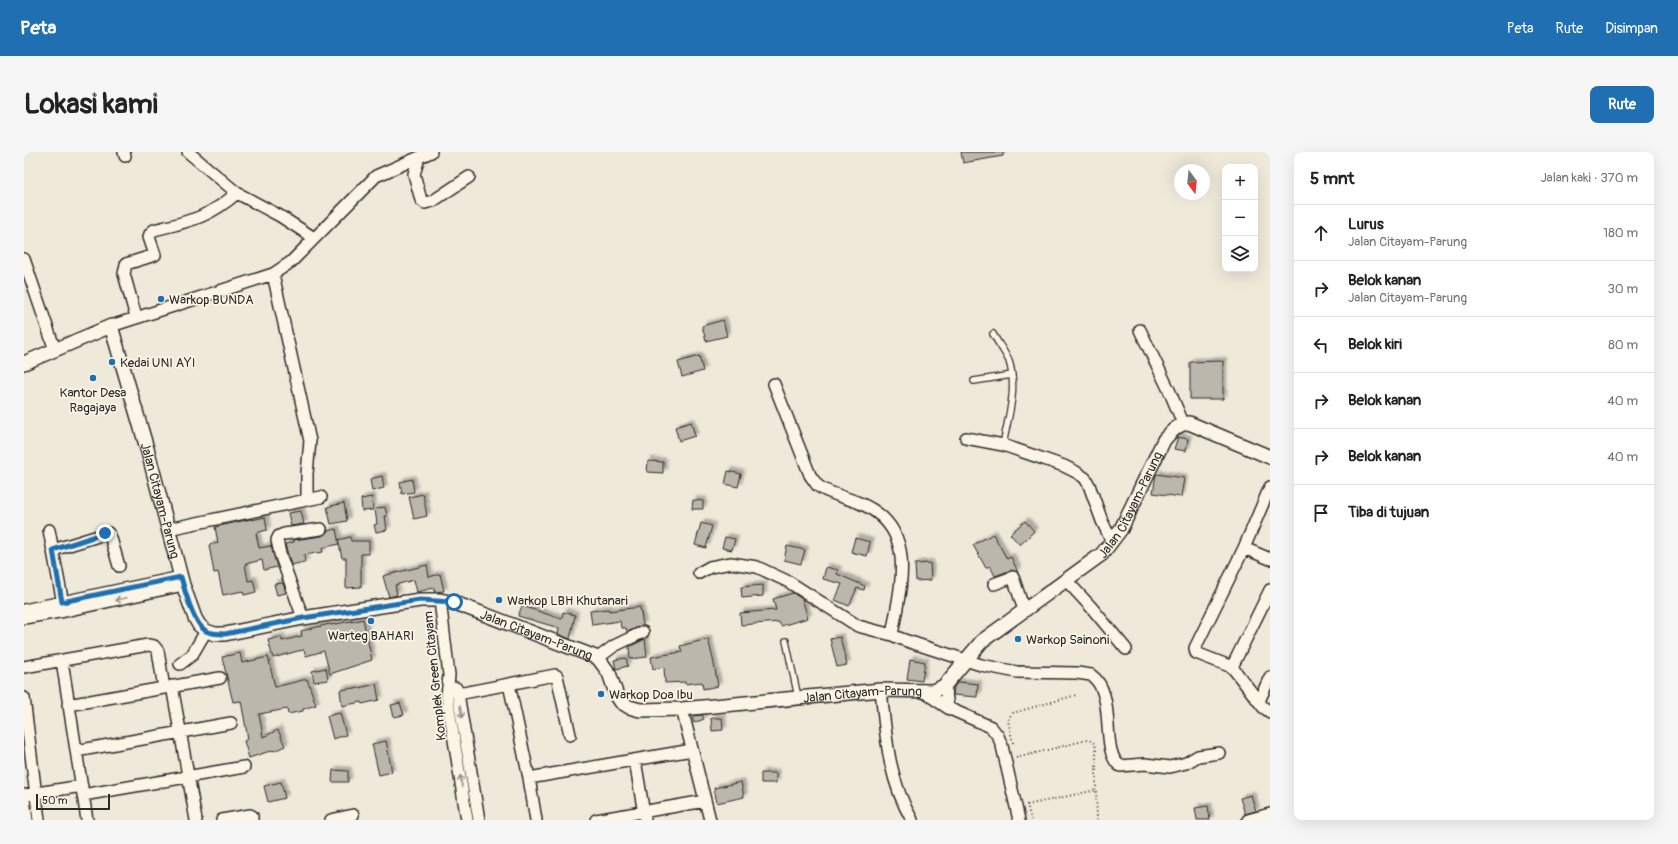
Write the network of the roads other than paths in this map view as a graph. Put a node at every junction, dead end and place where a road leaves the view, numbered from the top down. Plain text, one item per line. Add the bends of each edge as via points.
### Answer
1 (188, 152) edge
2 (436, 152) edge
3 (421, 157) edge
4 (469, 177) dead end
5 (237, 193) junction
6 (314, 238) junction
7 (24, 259) edge
8 (273, 274) junction
9 (136, 317) junction
10 (111, 326) junction
11 (1140, 330) dead end
12 (993, 334) dead end
13 (55, 350) junction
14 (24, 363) edge
15 (1012, 375) junction
16 (974, 381) dead end
17 (774, 384) dead end
18 (1183, 423) junction
19 (966, 438) dead end
20 (1003, 445) junction
21 (1270, 457) edge
22 (1270, 487) edge
23 (321, 497) dead end
24 (308, 500) junction
25 (168, 529) junction
26 (321, 529) dead end
27 (49, 530) dead end
28 (1112, 542) junction
29 (1244, 548) junction
30 (53, 550) junction
31 (1270, 559) edge
32 (119, 566) dead end
33 (699, 573) dead end
34 (1066, 580) junction
35 (182, 581) junction
36 (994, 584) dead end
37 (1270, 590) edge
38 (440, 600) junction
39 (64, 607) junction
40 (24, 610) edge
41 (1024, 610) junction
42 (24, 618) edge
43 (303, 618) junction
44 (206, 631) junction
45 (643, 632) dead end
46 (892, 635) junction
47 (786, 641) dead end
48 (1126, 649) dead end
49 (598, 658) junction
50 (966, 660) junction
51 (62, 661) junction
52 (180, 664) dead end
53 (24, 667) edge
54 (1232, 667) junction
55 (450, 675) junction
56 (1270, 677) edge
57 (220, 678) dead end
58 (951, 678) junction
59 (509, 684) junction
60 (168, 687) junction
61 (881, 690) junction
62 (924, 692) junction
63 (458, 694) junction
64 (24, 698) edge
65 (798, 698) junction
66 (1259, 701) junction
67 (68, 705) junction
68 (948, 708) junction
69 (682, 709) junction
70 (1270, 712) edge
71 (231, 723) dead end
72 (180, 732) junction
73 (570, 735) dead end
74 (692, 750) junction
75 (76, 751) junction
76 (1219, 753) dead end
77 (635, 760) junction
78 (244, 767) dead end
79 (188, 777) junction
80 (529, 778) junction
81 (82, 791) junction
82 (36, 794) junction
83 (24, 795) edge
84 (24, 800) edge
85 (705, 801) junction
86 (1270, 814) edge
87 (353, 815) dead end
88 (645, 816) edge
89 (28, 820) edge
90 (39, 820) edge
91 (87, 820) edge
92 (196, 820) edge
93 (222, 820) edge
94 (252, 820) edge
95 (331, 820) edge
96 (467, 820) edge
97 (479, 820) edge
98 (536, 820) edge
99 (596, 820) edge
100 (710, 820) edge
101 (912, 820) edge
102 (1019, 820) edge
103 (1248, 820) edge

1 - 5 street
2 - 3 street via 436,157
3 - 4 street via 414,174 421,200 425,203 433,201
3 - 6 street via 376,176
5 - 6 street
5 - 9 street via 209,214 154,230 150,234 155,255 126,264 125,268 124,274
6 - 8 street via 291,262
7 - 13 street
8 - 9 street
8 - 24 street via 310,441
9 - 10 street
10 - 13 street
10 - 25 street, Jalan Citayam-Parung
11 - 18 street
12 - 15 lane via 1008,360
13 - 14 street
15 - 16 lane
15 - 20 lane via 1014,397
17 - 46 street via 810,475 818,486 859,502 881,515 893,528 900,546 902,564
18 - 21 street via 1189,423
18 - 28 street, Jalan Citayam-Parung via 1164,440 1121,529
19 - 20 street
20 - 28 street via 1064,466 1085,478
22 - 29 street
23 - 24 street
24 - 25 street
25 - 35 street, Jalan Citayam-Parung
26 - 43 street via 284,534 277,540
27 - 30 street
28 - 34 street, Jalan Citayam-Parung via 1102,554
29 - 31 street
29 - 54 street via 1195,648 1196,653
30 - 32 street via 108,533
30 - 39 street
33 - 46 street via 710,567 731,563 757,567 789,582 858,626
34 - 41 street, Jalan Citayam-Parung
34 - 48 street
35 - 39 street
35 - 44 street, Jalan Citayam-Parung via 195,618
36 - 41 street via 1013,577
37 - 54 street
38 - 43 street, Jalan Citayam-Parung via 420,600
38 - 49 street, Jalan Citayam-Parung via 454,602
38 - 55 street, Komplek Green Citayam
39 - 40 street
39 - 42 street
41 - 50 street, Jalan Citayam-Parung via 982,641
43 - 44 street, Jalan Citayam-Parung via 225,634
44 - 52 street via 192,655
45 - 49 street via 614,646
46 - 50 street
47 - 65 lane
49 - 69 street, Jalan Citayam-Parung via 609,673 617,696 629,707 640,710
50 - 58 street, Jalan Citayam-Parung
50 - 76 street via 981,666 1017,672 1077,672 1091,675 1099,684 1106,700 1112,753 1115,762 1120,766 1145,764 1170,767 1186,763 1198,756
51 - 53 street
51 - 60 street via 154,646 158,651
51 - 67 street
54 - 66 street
55 - 63 street
96 -> 55 street, Komplek Green Citayam via 447,697
56 - 66 street
57 - 60 street
58 - 62 street, Jalan Citayam-Parung via 937,690
58 - 68 street
59 - 63 street
59 - 73 street via 557,676
59 - 80 street
60 - 67 street
60 - 72 street
61 - 62 street, Jalan Citayam-Parung
61 - 65 street, Jalan Citayam-Parung
61 - 101 street via 891,771
62 - 68 street
63 -> 97 street
64 - 82 street
65 - 69 street, Jalan Citayam-Parung
66 - 70 street
67 - 75 street
68 - 102 street via 991,727 998,736
69 - 74 street
71 - 72 street
72 - 75 street
72 - 79 street
74 - 77 street
74 - 85 street
75 - 81 street
77 - 80 street
77 - 88 street
78 - 79 street
79 - 81 street
79 - 92 street
80 - 98 street
81 - 82 street
81 - 91 street
82 - 83 street
82 - 90 street
84 - 89 street
85 - 88 street
85 - 100 street
86 - 103 street
87 - 95 street
88 - 99 street
93 - 94 street via 250,814

